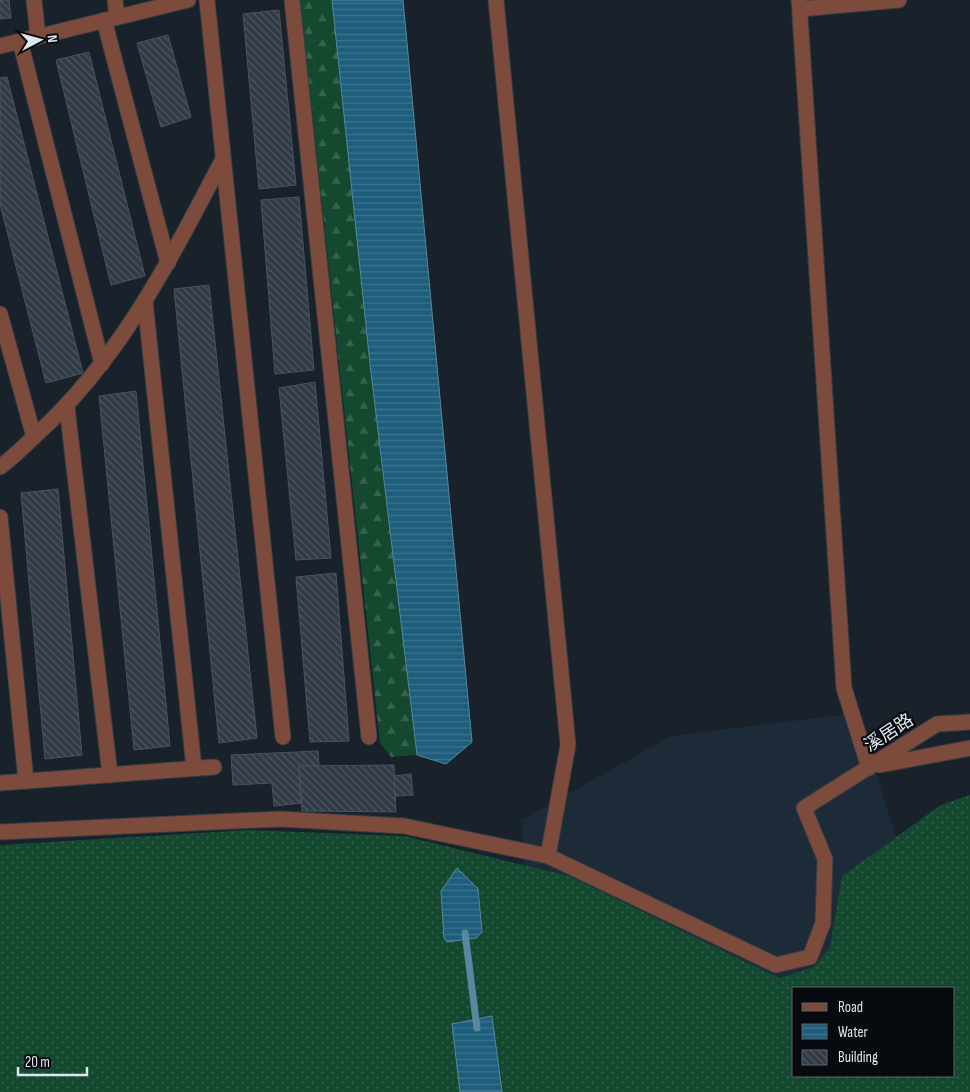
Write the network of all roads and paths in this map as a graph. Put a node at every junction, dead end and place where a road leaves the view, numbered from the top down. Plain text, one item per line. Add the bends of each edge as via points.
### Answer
1 (34, 0) edge
2 (115, 0) edge
3 (188, 0) edge
4 (206, 0) edge
5 (292, 0) edge
6 (496, 0) edge
7 (899, 0) edge
8 (800, 5) edge
9 (110, 19) junction
10 (38, 37) junction
11 (20, 41) junction
12 (0, 46) edge
13 (223, 159) junction
14 (168, 263) junction
15 (145, 302) junction
16 (0, 314) edge
17 (102, 364) junction
18 (67, 407) junction
19 (34, 437) junction
20 (0, 467) edge
21 (0, 518) edge
22 (970, 722) edge
23 (282, 737) dead end
24 (370, 737) dead end
25 (970, 748) edge
26 (214, 767) dead end
27 (194, 768) junction
28 (868, 768) junction
29 (110, 775) junction
30 (26, 781) junction
31 (0, 783) edge
32 (0, 832) edge
33 (548, 856) junction

1 - 10 street
2 - 9 street
3 - 9 street
4 - 13 street
5 - 24 street
6 - 33 street via 568,745
7 - 8 street
8 - 28 street via 844,688
9 - 10 street
9 - 14 street
10 - 11 street
11 - 12 street
11 - 17 street
13 - 14 street
13 - 23 street
14 - 15 street
15 - 17 street
15 - 27 street
16 - 19 street
17 - 18 street
18 - 19 street
18 - 29 street
19 - 20 street
21 - 30 street
22 - 28 street, 溪居路 via 937,724
25 - 28 street, 溪居路
26 - 27 street
27 - 29 street
28 - 33 street via 804,808 825,860 824,923 810,957 776,966
29 - 30 street
30 - 31 street
32 - 33 street via 280,819 404,826

